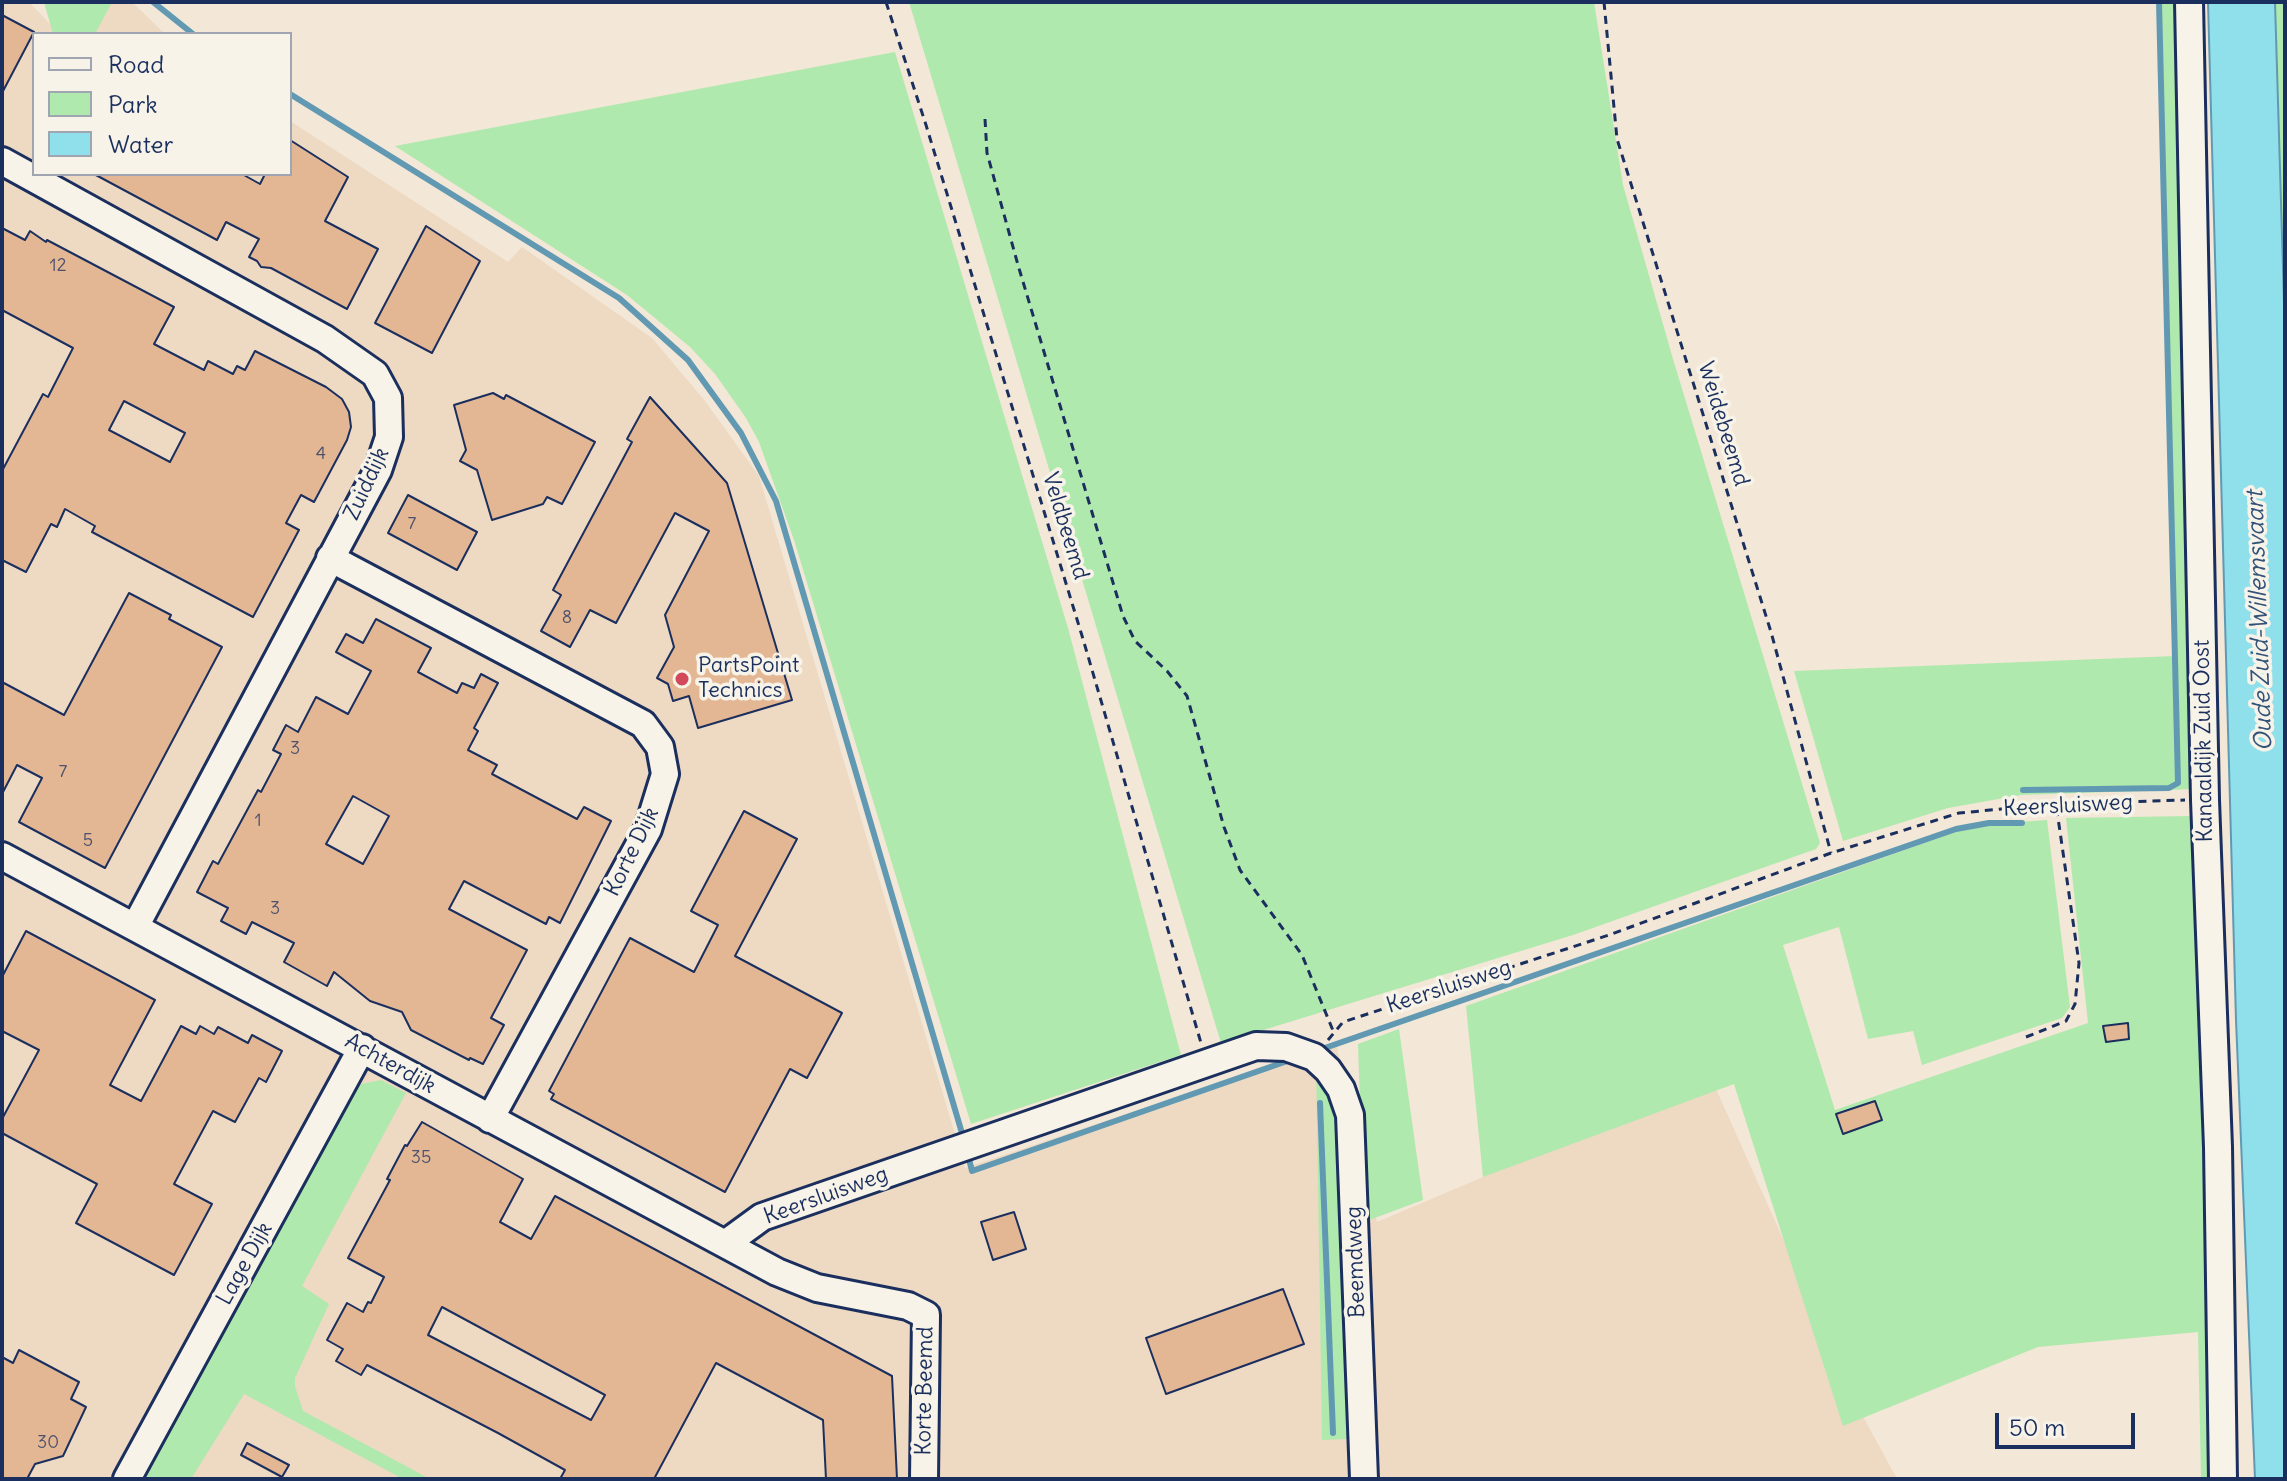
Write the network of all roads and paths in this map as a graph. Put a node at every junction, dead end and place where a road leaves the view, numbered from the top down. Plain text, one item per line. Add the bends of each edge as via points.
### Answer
1 (886, 2) edge
2 (1604, 2) edge
3 (2189, 2) edge
4 (985, 119) dead end
5 (2, 161) edge
6 (330, 558) junction
7 (2205, 800) junction
8 (2056, 804) junction
9 (1831, 853) junction
10 (2, 856) edge
11 (135, 927) junction
12 (1334, 1033) junction
13 (2026, 1037) dead end
14 (362, 1048) junction
15 (1314, 1057) junction
16 (1207, 1062) junction
17 (490, 1119) junction
18 (725, 1244) junction
19 (777, 1272) joint
20 (127, 1479) edge
21 (924, 1479) edge
22 (1364, 1479) edge
23 (2223, 1479) edge

1 - 16 path, Veldbeemd
2 - 9 path, Weidebeemd via 1617,139 1771,632
3 - 7 street, Kanaaldijk Zuid Oost
4 - 12 path via 987,153 1018,265 1123,616 1135,641 1187,696 1240,870 1302,955
5 - 6 street, Zuiddijk via 325,339 375,374 388,398 389,437 378,470
6 - 11 street, Zuiddijk
6 - 17 street, Korte Dijk via 643,724 660,747 665,774 648,829
7 - 8 path, Keersluisweg
7 - 23 street, Kanaaldijk Zuid Oost
8 - 9 path, Keersluisweg via 1959,813
8 - 13 path via 2079,963 2075,1004 2066,1021
9 - 12 path, Keersluisweg via 1609,935 1343,1022
10 - 11 street, Achterdijk
11 - 14 street, Achterdijk
12 - 15 path, Keersluisweg
14 - 17 street, Achterdijk
14 - 20 street, Lage Dijk
15 - 16 street, Keersluisweg via 1286,1047 1256,1046
15 - 22 street, Beemdweg via 1341,1089 1350,1115
16 - 18 street, Keersluisweg via 762,1217
17 - 18 street, Achterdijk
18 - 19 street, Achterdijk
19 - 21 street, Korte Beemd via 817,1288 908,1306 926,1315

